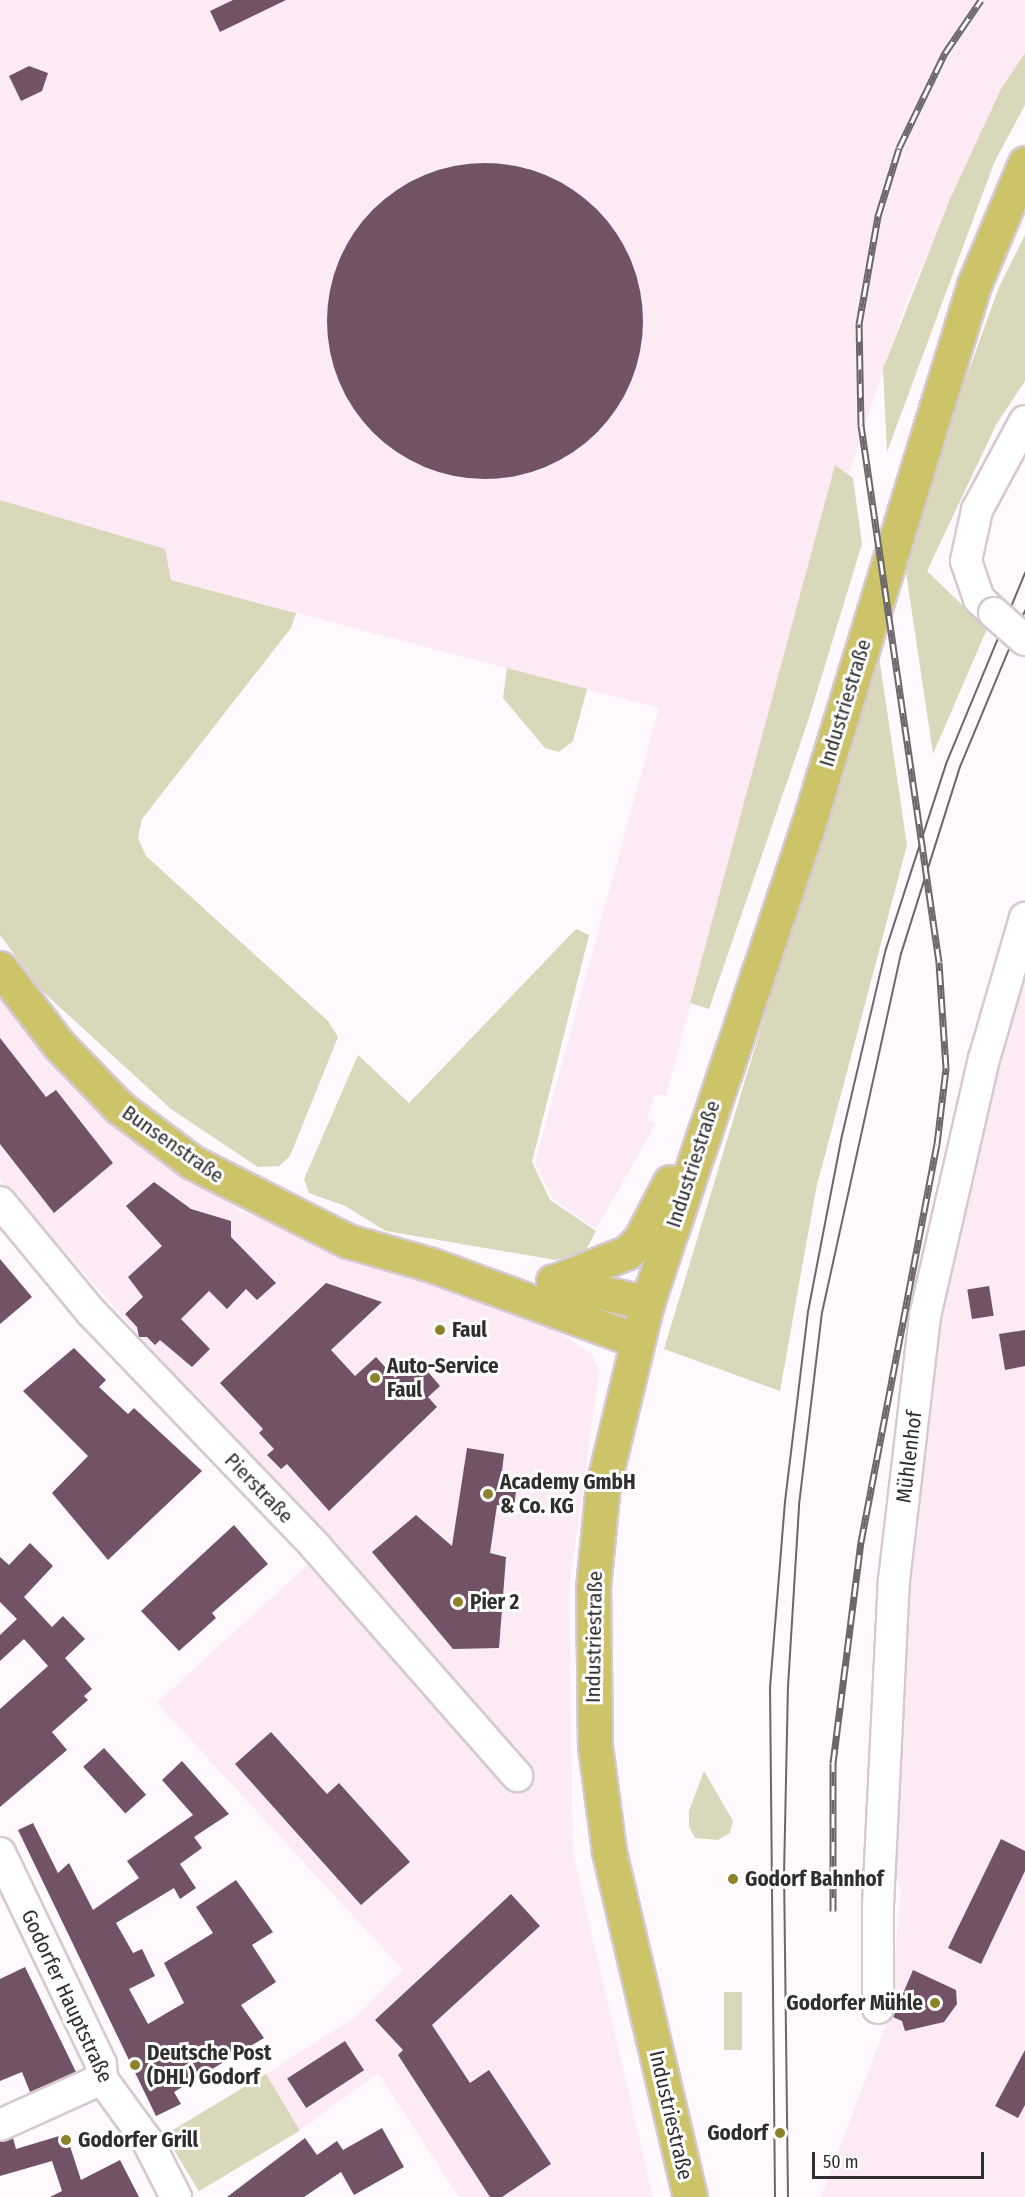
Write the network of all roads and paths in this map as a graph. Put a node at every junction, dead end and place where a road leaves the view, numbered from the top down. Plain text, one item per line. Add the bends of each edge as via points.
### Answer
1 (1025, 162) edge
2 (1025, 421) edge
3 (1025, 640) edge
4 (1025, 918) edge
5 (0, 968) edge
6 (706, 1121) junction
7 (0, 1202) edge
8 (429, 1264) junction
9 (553, 1282) junction
10 (647, 1303) junction
11 (636, 1340) junction
12 (517, 1776) dead end
13 (0, 1853) edge
14 (878, 2008) dead end
15 (102, 2079) junction
16 (0, 2125) edge
17 (176, 2197) edge
18 (690, 2197) edge

1 - 6 main road, Industriestraße via 974,285 808,826
2 - 3 street, bridge via 977,510 966,561 979,600
4 - 14 street, Mühlenhof via 984,1059 926,1316 894,1580 878,1905
5 - 8 main road, Bunsenstraße via 59,1045 119,1107 192,1162 348,1241
6 - 9 main road, Bunsenstraße via 640,1240 612,1260
6 - 10 main road, Industriestraße
7 - 12 street, Pierstraße via 91,1312 316,1548
8 - 9 main road, Bunsenstraße
8 - 11 main road, Bunsenstraße
9 - 10 main road, Bunsenstraße
10 - 11 main road, Industriestraße
11 - 18 main road, Industriestraße via 603,1485 595,1565 595,1746 609,1851
13 - 15 street, Godorfer Hauptstraße via 101,2064
15 - 16 street
15 - 17 street, Godorfer Hauptstraße via 148,2142

